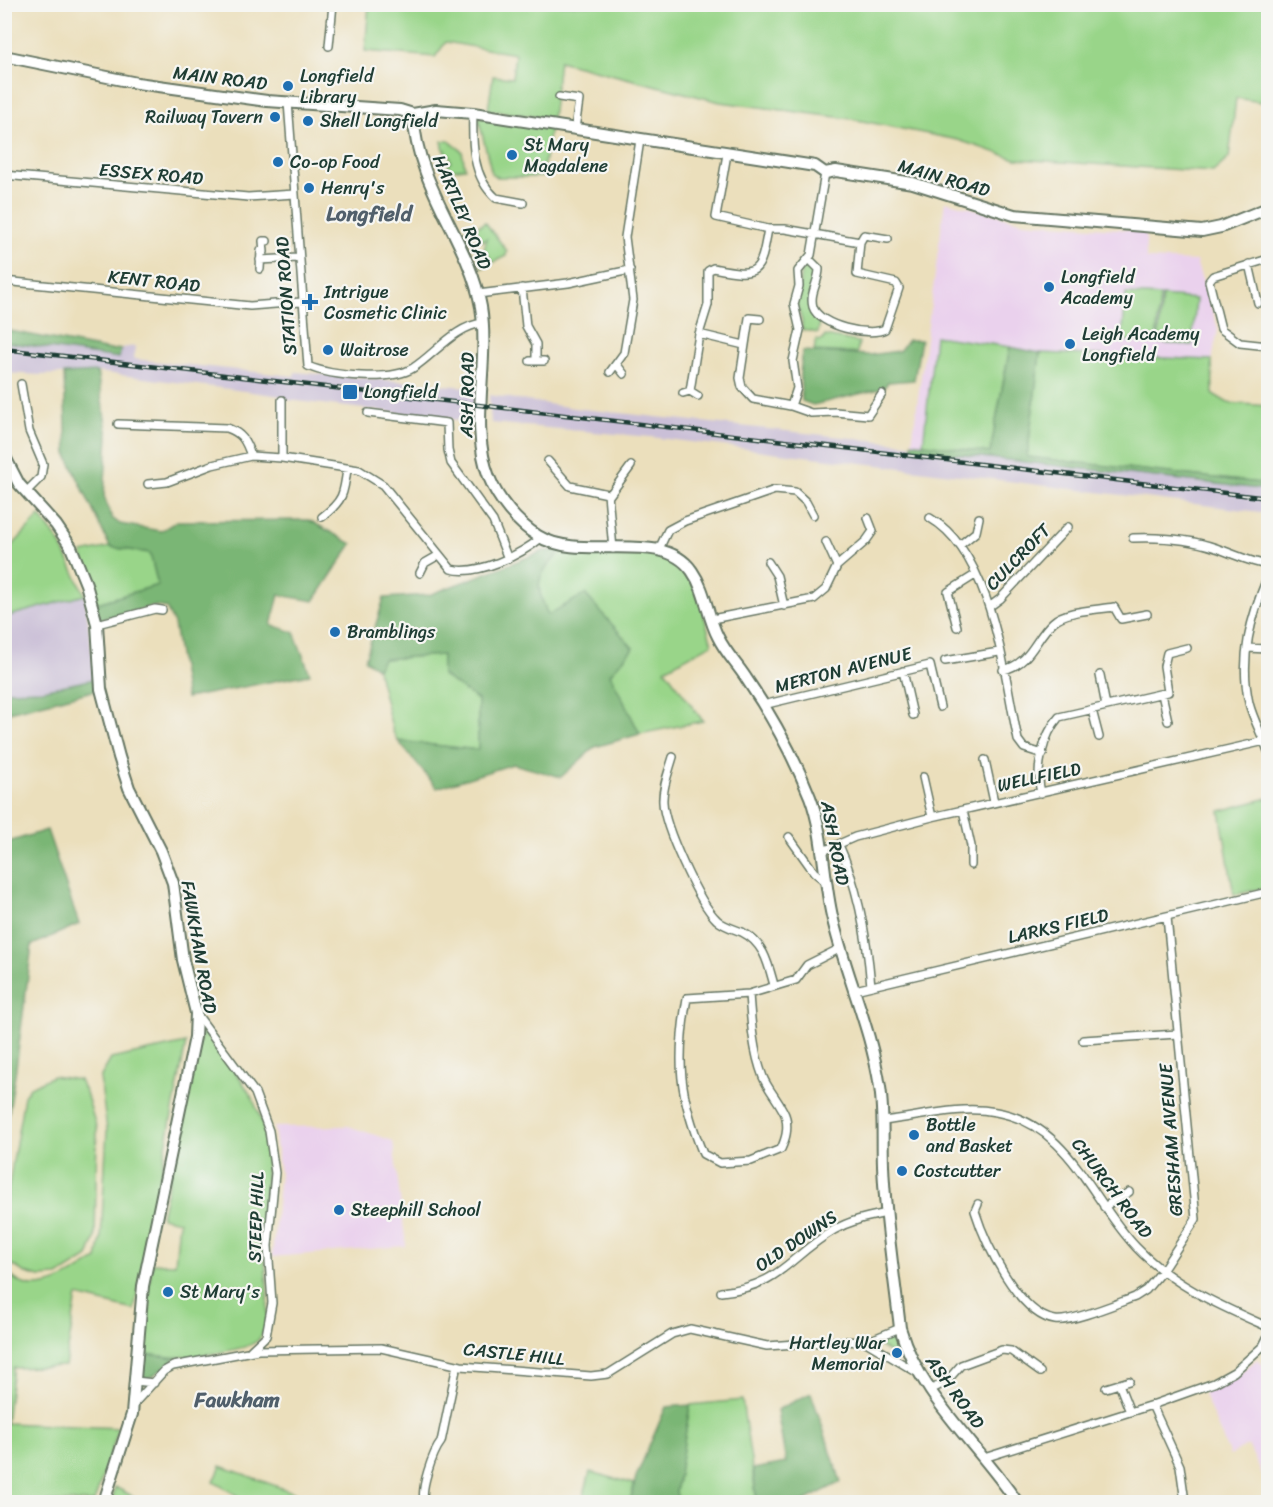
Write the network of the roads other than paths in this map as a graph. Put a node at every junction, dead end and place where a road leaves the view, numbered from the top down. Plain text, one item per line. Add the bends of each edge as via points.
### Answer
1 (333, 4) edge
2 (344, 4) edge
3 (352, 5) edge
4 (330, 46) dead end
5 (4, 56) edge
6 (559, 97) dead end
7 (288, 102) junction
8 (473, 113) junction
9 (413, 114) junction
10 (575, 129) junction
11 (640, 140) junction
12 (727, 154) junction
13 (825, 173) junction
14 (4, 175) edge
15 (295, 194) junction
16 (523, 203) dead end
17 (1269, 208) edge
18 (768, 229) junction
19 (814, 235) junction
20 (888, 239) dead end
21 (267, 241) dead end
22 (860, 243) junction
23 (298, 258) junction
24 (809, 259) junction
25 (1269, 259) edge
26 (260, 260) junction
27 (1249, 264) junction
28 (260, 268) dead end
29 (630, 270) junction
30 (4, 281) edge
31 (522, 288) junction
32 (478, 294) junction
33 (302, 302) junction
34 (1258, 303) dead end
35 (760, 319) dead end
36 (483, 324) junction
37 (699, 334) junction
38 (744, 345) junction
39 (1269, 346) edge
40 (537, 361) dead end
41 (617, 365) junction
42 (610, 372) dead end
43 (624, 374) dead end
44 (21, 384) dead end
45 (882, 394) dead end
46 (698, 396) dead end
47 (282, 400) dead end
48 (791, 406) junction
49 (368, 412) dead end
50 (118, 424) dead end
51 (4, 455) edge
52 (251, 456) junction
53 (282, 458) junction
54 (559, 463) dead end
55 (631, 466) dead end
56 (347, 469) junction
57 (147, 484) dead end
58 (26, 492) junction
59 (609, 496) junction
60 (813, 515) dead end
61 (322, 517) dead end
62 (868, 518) dead end
63 (930, 518) dead end
64 (978, 518) dead end
65 (1068, 527) dead end
66 (541, 538) junction
67 (1133, 538) dead end
68 (825, 542) dead end
69 (960, 545) junction
70 (613, 549) junction
71 (659, 549) junction
72 (439, 555) junction
73 (508, 559) junction
74 (768, 562) dead end
75 (1269, 565) edge
76 (837, 566) junction
77 (420, 573) dead end
78 (975, 575) junction
79 (1269, 576) edge
80 (784, 606) junction
81 (989, 607) junction
82 (162, 610) dead end
83 (1147, 614) dead end
84 (712, 619) junction
85 (97, 624) junction
86 (957, 627) dead end
87 (1187, 648) dead end
88 (1247, 648) junction
89 (1269, 649) edge
90 (999, 652) junction
91 (945, 661) dead end
92 (1003, 670) junction
93 (903, 671) junction
94 (1100, 675) dead end
95 (1162, 694) junction
96 (763, 705) junction
97 (940, 706) dead end
98 (1106, 706) junction
99 (1092, 710) junction
100 (913, 715) dead end
101 (1168, 721) dead end
102 (1098, 737) dead end
103 (1265, 741) junction
104 (1269, 751) edge
105 (1043, 754) junction
106 (673, 757) dead end
107 (985, 760) dead end
108 (923, 777) dead end
109 (1041, 793) junction
110 (994, 802) junction
111 (963, 810) junction
112 (932, 817) junction
113 (789, 837) dead end
114 (839, 844) junction
115 (821, 852) junction
116 (970, 865) dead end
117 (826, 882) junction
118 (1269, 892) edge
119 (1167, 917) junction
120 (841, 948) junction
121 (774, 985) junction
122 (871, 986) junction
123 (855, 990) junction
124 (749, 994) junction
125 (196, 1013) junction
126 (1178, 1034) junction
127 (1083, 1040) dead end
128 (883, 1121) junction
129 (1129, 1192) dead end
130 (978, 1204) dead end
131 (1104, 1207) junction
132 (887, 1213) junction
133 (1162, 1271) junction
134 (721, 1292) dead end
135 (1269, 1327) edge
136 (900, 1328) junction
137 (267, 1336) junction
138 (1269, 1336) edge
139 (866, 1342) junction
140 (272, 1349) junction
141 (249, 1352) junction
142 (457, 1365) junction
143 (1040, 1372) dead end
144 (918, 1373) junction
145 (135, 1381) junction
146 (1129, 1381) dead end
147 (154, 1383) junction
148 (1119, 1384) junction
149 (1106, 1388) dead end
150 (930, 1389) junction
151 (133, 1406) junction
152 (1152, 1406) junction
153 (1130, 1413) junction
154 (984, 1458) junction
155 (104, 1503) edge
156 (425, 1503) edge
157 (1017, 1503) edge
158 (1185, 1503) edge

1 - 4 street
2 - 3 street
5 - 7 street, MAIN ROAD via 137,84
6 - 10 street via 579,100
7 - 9 street, MAIN ROAD
7 - 15 street, STATION ROAD
8 - 9 street, MAIN ROAD via 436,110
8 - 10 street, MAIN ROAD
8 - 16 street via 472,146 482,179 496,198
9 - 32 street, HARTLEY ROAD via 426,175
10 - 11 street, MAIN ROAD
11 - 12 street, MAIN ROAD
11 - 29 street via 625,232
12 - 13 street, MAIN ROAD via 815,166
12 - 18 street via 716,217
13 - 17 street, MAIN ROAD via 836,171 913,183 1014,215 1184,231 1221,227
13 - 19 street
14 - 15 street, ESSEX ROAD via 242,197
15 - 23 street, STATION ROAD
18 - 19 street
18 - 37 street via 761,264 754,271 708,271 708,304
19 - 22 street
19 - 24 street
20 - 22 street via 864,234
21 - 26 street via 263,241
22 - 24 street via 857,274 896,283 899,288 885,329 877,333 830,324 818,316 812,298 819,269
23 - 26 street
23 - 33 street, STATION ROAD
24 - 48 street via 799,270 794,304 800,330 793,363 797,388
25 - 27 street
26 - 28 street
27 - 34 street
27 - 39 street via 1209,281 1221,329 1240,343
29 - 31 street
29 - 41 street via 633,300 624,353
30 - 33 street, KENT ROAD via 250,306
31 - 32 street
31 - 40 street via 526,326 536,344
32 - 36 street, HARTLEY ROAD
33 - 36 street, STATION ROAD via 306,365 359,375 405,373 461,331
35 - 38 street via 749,318
36 - 66 street, ASH ROAD via 481,429 486,467 510,511
37 - 38 street
37 - 46 street via 686,392
38 - 48 street via 740,378 747,394 753,399
41 - 42 street
41 - 43 street
44 - 58 street via 28,431 43,471
45 - 48 street via 868,415 811,413
47 - 53 street
49 - 73 street via 447,423 451,464 492,520
50 - 52 street via 226,428 239,432
51 - 58 street, FAWKHAM ROAD
52 - 53 street
52 - 57 street via 212,465 168,482
53 - 56 street
54 - 59 street via 550,465 572,487
55 - 59 street
56 - 61 street via 344,495
56 - 72 street via 359,470 383,485
58 - 85 street, FAWKHAM ROAD via 71,547
59 - 70 street
60 - 71 street via 795,492 775,490 685,521 668,530
62 - 76 street via 873,531
63 - 69 street via 947,529
64 - 69 street via 976,532
65 - 81 street, CULCROFT
66 - 70 street, ASH ROAD via 558,544
66 - 73 street
67 - 75 street via 1166,538 1214,547 1252,563
68 - 76 street
69 - 78 street
70 - 71 street, ASH ROAD
71 - 84 street, ASH ROAD via 677,556 691,568
72 - 73 street via 451,569 464,573
72 - 77 street via 425,563
74 - 80 street via 777,576
76 - 80 street via 826,589 814,599
78 - 81 street
78 - 86 street via 948,592
79 - 88 street via 1252,613
80 - 84 street
81 - 90 street
82 - 85 street
83 - 92 street via 1121,619 1114,607 1065,616 1054,621 1017,667
84 - 96 street, ASH ROAD via 726,651
85 - 125 street, FAWKHAM ROAD via 104,699 129,788 161,850 172,883 183,960
87 - 95 street via 1167,653 1164,666 1168,692
88 - 89 street
88 - 103 street via 1245,674 1250,704
90 - 91 street
90 - 92 street
92 - 105 street via 1018,740 1024,748
93 - 96 street, MERTON AVENUE
93 - 97 street, MERTON AVENUE via 930,664
93 - 100 street
94 - 98 street
95 - 98 street
95 - 101 street
96 - 115 street, ASH ROAD via 810,797
98 - 99 street
99 - 102 street
99 - 105 street via 1059,717
103 - 104 street
103 - 109 street, WELLFIELD
105 - 109 street via 1038,768
106 - 121 street via 663,802 693,882 705,906 719,922 748,935 765,952
107 - 110 street
108 - 112 street
109 - 110 street, WELLFIELD
110 - 111 street, WELLFIELD
111 - 112 street, WELLFIELD
111 - 116 street via 971,846
112 - 114 street, WELLFIELD
113 - 117 street
114 - 115 street, WELLFIELD
114 - 122 street via 856,892
115 - 117 street, ASH ROAD
117 - 120 street, ASH ROAD
118 - 119 street, LARKS FIELD
119 - 122 street, LARKS FIELD
119 - 126 street, GRESHAM AVENUE
120 - 121 street via 807,965 796,980
120 - 123 street, ASH ROAD
121 - 124 street
122 - 123 street, LARKS FIELD
123 - 128 street, ASH ROAD via 880,1087
124 - 124 street via 763,1076 786,1114 788,1133 781,1149 751,1161 720,1163 703,1154 681,1089 681,1031 687,998
125 - 137 street, STEEP HILL via 255,1093 269,1131 275,1173 267,1246 272,1303
125 - 145 street, FAWKHAM ROAD via 195,1037 143,1286
126 - 127 street
126 - 133 street, GRESHAM AVENUE via 1196,1219
128 - 131 street, CHURCH ROAD via 976,1109 1020,1118 1059,1144
128 - 132 street, ASH ROAD
129 - 131 street
130 - 133 street, GRESHAM AVENUE via 975,1211 981,1231 1001,1269 1039,1315 1056,1321 1135,1296 1146,1290
131 - 133 street, CHURCH ROAD via 1136,1247
132 - 134 street, OLD DOWNS via 858,1219 833,1231 768,1281 746,1290
132 - 136 street, ASH ROAD
133 - 135 street, CHURCH ROAD via 1206,1299
136 - 139 street, CASTLE HILL
136 - 144 street, ASH ROAD
137 - 140 street, STEEP HILL
137 - 141 street
138 - 152 street via 1234,1372
139 - 142 street, CASTLE HILL via 767,1346 690,1329 672,1334 608,1374 591,1376
139 - 144 street, CASTLE HILL
140 - 141 street, CASTLE HILL
140 - 142 street, CASTLE HILL via 381,1348
141 - 147 street, CASTLE HILL via 173,1366
142 - 156 street via 441,1442 434,1452 423,1493
143 - 150 street via 1011,1351 1002,1350 960,1365 946,1382
144 - 150 street, ASH ROAD
145 - 147 street
145 - 151 street, FAWKHAM ROAD
146 - 148 street
147 - 151 street, CASTLE HILL
148 - 149 street
148 - 153 street
150 - 154 street, ASH ROAD
151 - 155 street, FAWKHAM ROAD
152 - 153 street
152 - 158 street via 1180,1466
153 - 154 street
154 - 157 street, ASH ROAD

